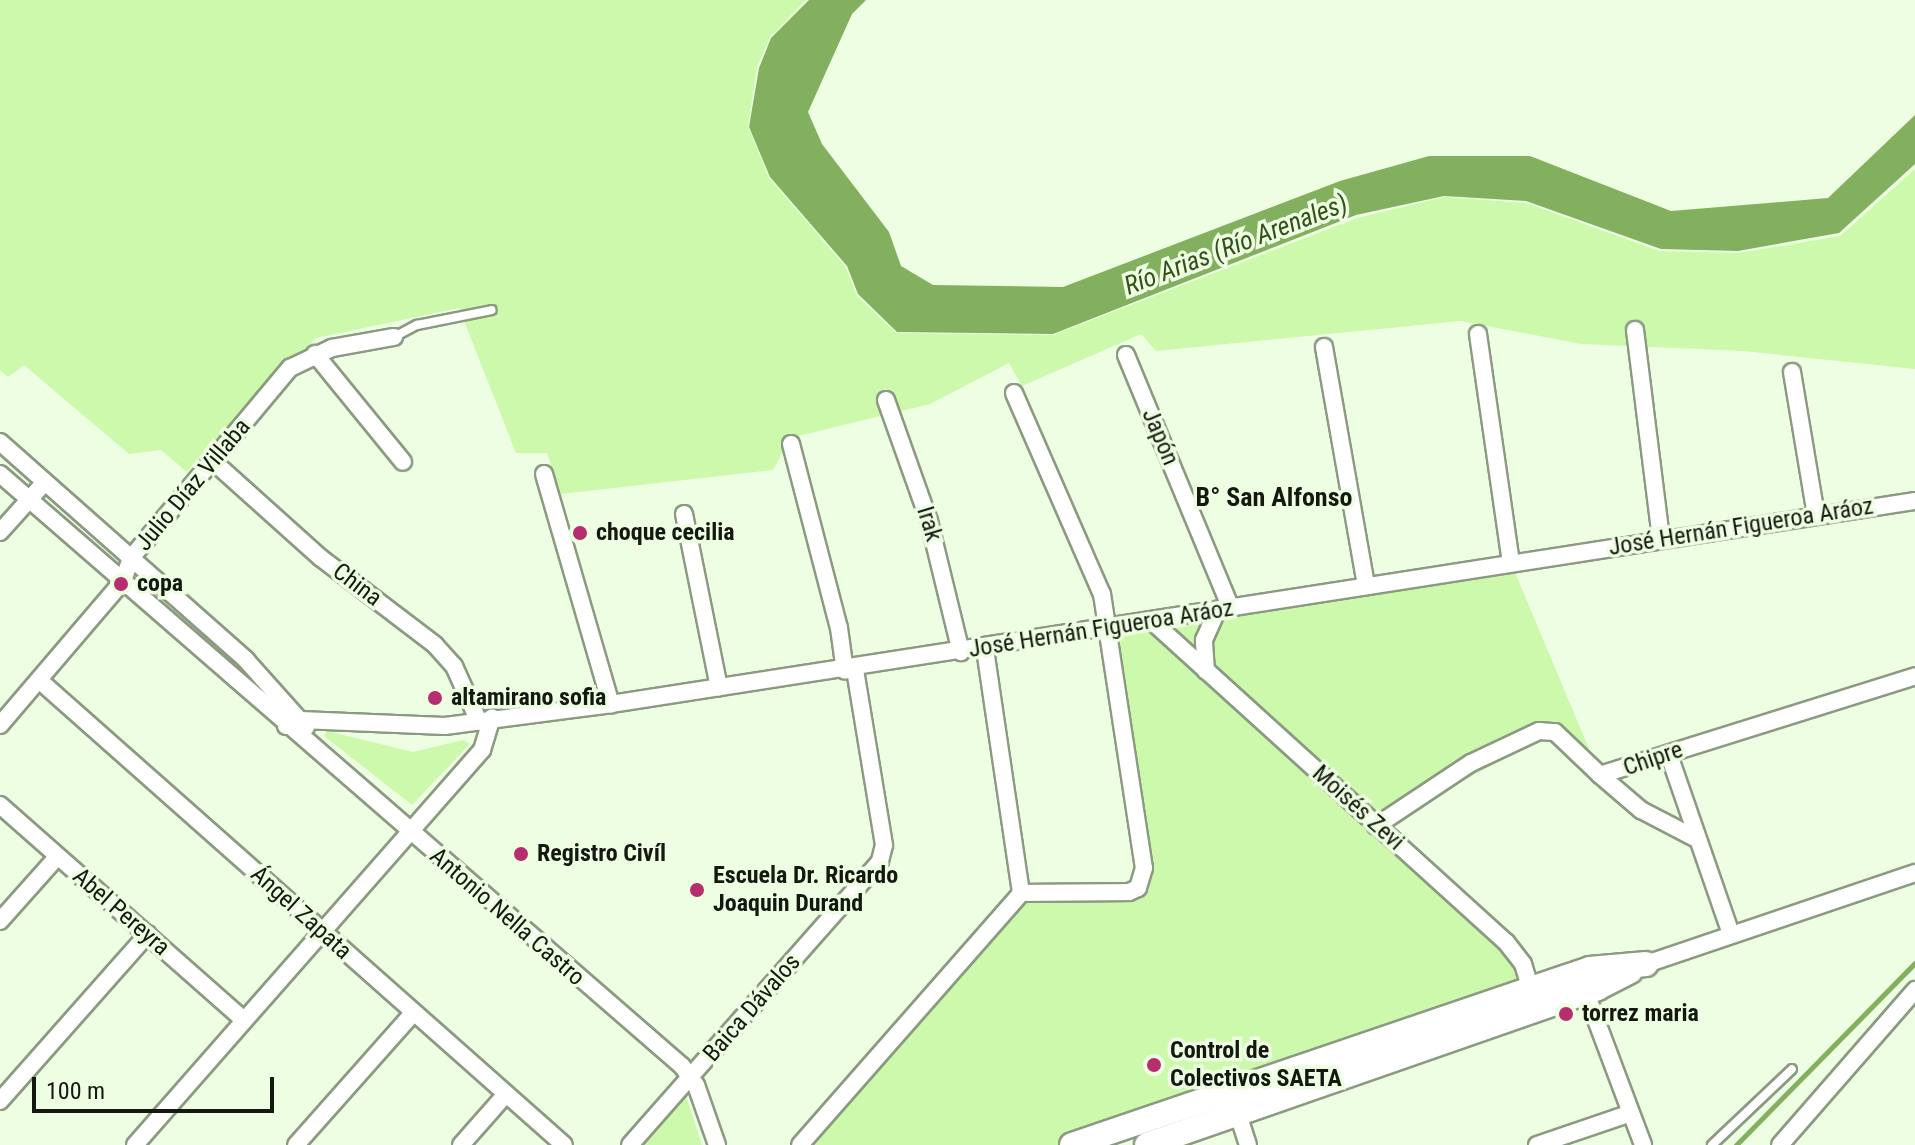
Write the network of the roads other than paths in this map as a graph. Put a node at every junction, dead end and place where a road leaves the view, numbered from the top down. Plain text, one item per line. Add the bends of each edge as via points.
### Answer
1 (492, 310) dead end
2 (1635, 330) dead end
3 (1478, 334) dead end
4 (394, 337) joint
5 (1324, 347) dead end
6 (315, 354) junction
7 (1126, 355) dead end
8 (1792, 372) dead end
9 (1014, 393) dead end
10 (886, 400) dead end
11 (0, 442) edge
12 (791, 444) dead end
13 (403, 462) dead end
14 (215, 463) junction
15 (0, 474) edge
16 (544, 474) dead end
17 (45, 482) junction
18 (29, 500) junction
19 (1915, 501) edge
20 (684, 514) dead end
21 (1816, 516) junction
22 (0, 532) edge
23 (1661, 538) junction
24 (131, 558) junction
25 (1511, 563) junction
26 (123, 581) junction
27 (1366, 586) junction
28 (1224, 610) junction
29 (1154, 623) junction
30 (1106, 630) junction
31 (985, 649) junction
32 (961, 652) junction
33 (850, 670) junction
34 (1206, 671) junction
35 (1915, 676) edge
36 (39, 680) junction
37 (719, 688) junction
38 (611, 704) junction
39 (485, 720) junction
40 (294, 723) junction
41 (0, 725) edge
42 (1669, 755) junction
43 (1600, 775) junction
44 (0, 805) edge
45 (1376, 826) junction
46 (408, 832) junction
47 (1695, 838) junction
48 (57, 857) junction
49 (1915, 873) edge
50 (1021, 893) junction
51 (0, 921) edge
52 (321, 930) junction
53 (148, 934) junction
54 (1731, 934) junction
55 (1646, 964) joint
56 (1582, 982) junction
57 (1915, 990) edge
58 (1533, 1000) junction
59 (413, 1013) junction
60 (242, 1018) junction
61 (1792, 1069) dead end
62 (691, 1076) junction
63 (506, 1094) junction
64 (0, 1101) edge
65 (1234, 1102) junction
66 (1631, 1113) junction
67 (1111, 1139) edge
68 (135, 1145) edge
69 (296, 1145) edge
70 (461, 1145) edge
71 (564, 1145) edge
72 (630, 1145) edge
73 (717, 1145) edge
74 (800, 1145) edge
75 (1072, 1145) edge
76 (1147, 1145) edge
77 (1248, 1145) edge
78 (1537, 1145) edge
79 (1643, 1145) edge
80 (1712, 1145) edge
81 (1780, 1145) edge

1 - 4 lane via 417,325
2 - 23 street
3 - 25 street
4 - 6 street, Julio Díaz Villaba
5 - 27 street
6 - 13 street
6 - 14 street, Julio Díaz Villaba via 290,368
7 - 28 street, Japón
8 - 21 street
9 - 30 street via 1102,594
10 - 32 street, Irak via 929,521
11 - 17 street, Antonio Nella Castro
12 - 33 street
14 - 24 street, Julio Díaz Villaba
14 - 39 street, China via 321,558 435,645 454,666
15 - 18 street, Antonio Nella Castro
16 - 38 street
17 - 18 street
17 - 24 street, Antonio Nella Castro
18 - 22 street
18 - 26 street, Antonio Nella Castro
19 - 21 street, José Hernán Figueroa Aráoz
20 - 37 street
21 - 23 street, José Hernán Figueroa Aráoz
23 - 25 street, José Hernán Figueroa Aráoz
24 - 26 street, Julio Díaz Villaba
24 - 40 street, Antonio Nella Castro via 246,660
25 - 27 street, José Hernán Figueroa Aráoz
26 - 36 street, Julio Díaz Villaba
26 - 40 street, Antonio Nella Castro
27 - 28 street, José Hernán Figueroa Aráoz
28 - 29 street, José Hernán Figueroa Aráoz
28 - 34 street via 1204,640
29 - 30 street, José Hernán Figueroa Aráoz
29 - 34 street, Moisés Zevi
30 - 31 street, José Hernán Figueroa Aráoz
30 - 50 street via 1143,878 1129,892
31 - 32 street, José Hernán Figueroa Aráoz
31 - 50 street
32 - 33 street, José Hernán Figueroa Aráoz
33 - 37 street, José Hernán Figueroa Aráoz
33 - 62 street, Baica Dávalos via 884,845 873,870
34 - 45 street, Moisés Zevi
35 - 42 street, Chipre
36 - 41 street, Julio Díaz Villaba
36 - 52 street, Ángel Zapata
37 - 38 street, José Hernán Figueroa Aráoz
38 - 39 street, José Hernán Figueroa Aráoz
39 - 40 street, José Hernán Figueroa Aráoz via 445,726
39 - 46 street via 482,750
40 - 46 street, Antonio Nella Castro
42 - 43 street, Chipre
42 - 47 street
43 - 45 street, Chipre via 1555,732 1539,731 1471,763
43 - 47 street via 1641,810
44 - 48 street, Abel Pereyra
45 - 58 street, Moisés Zevi via 1515,951
46 - 52 street
46 - 62 street, Antonio Nella Castro
47 - 54 street
48 - 51 street
48 - 53 street, Abel Pereyra
49 - 54 street
50 - 74 street
52 - 59 street, Ángel Zapata
52 - 60 street
53 - 60 street, Abel Pereyra
53 - 64 street
54 - 55 street
55 - 56 street
56 - 58 street
56 - 66 street
57 - 81 street
58 - 65 street
59 - 63 street, Ángel Zapata
59 - 69 street
60 - 68 street
61 - 80 lane
62 - 72 street, Baica Dávalos
62 - 73 street
63 - 70 street
63 - 71 street, Ángel Zapata
65 - 67 street
65 - 76 street
65 - 77 street
66 - 78 street
66 - 79 street
67 - 75 street

